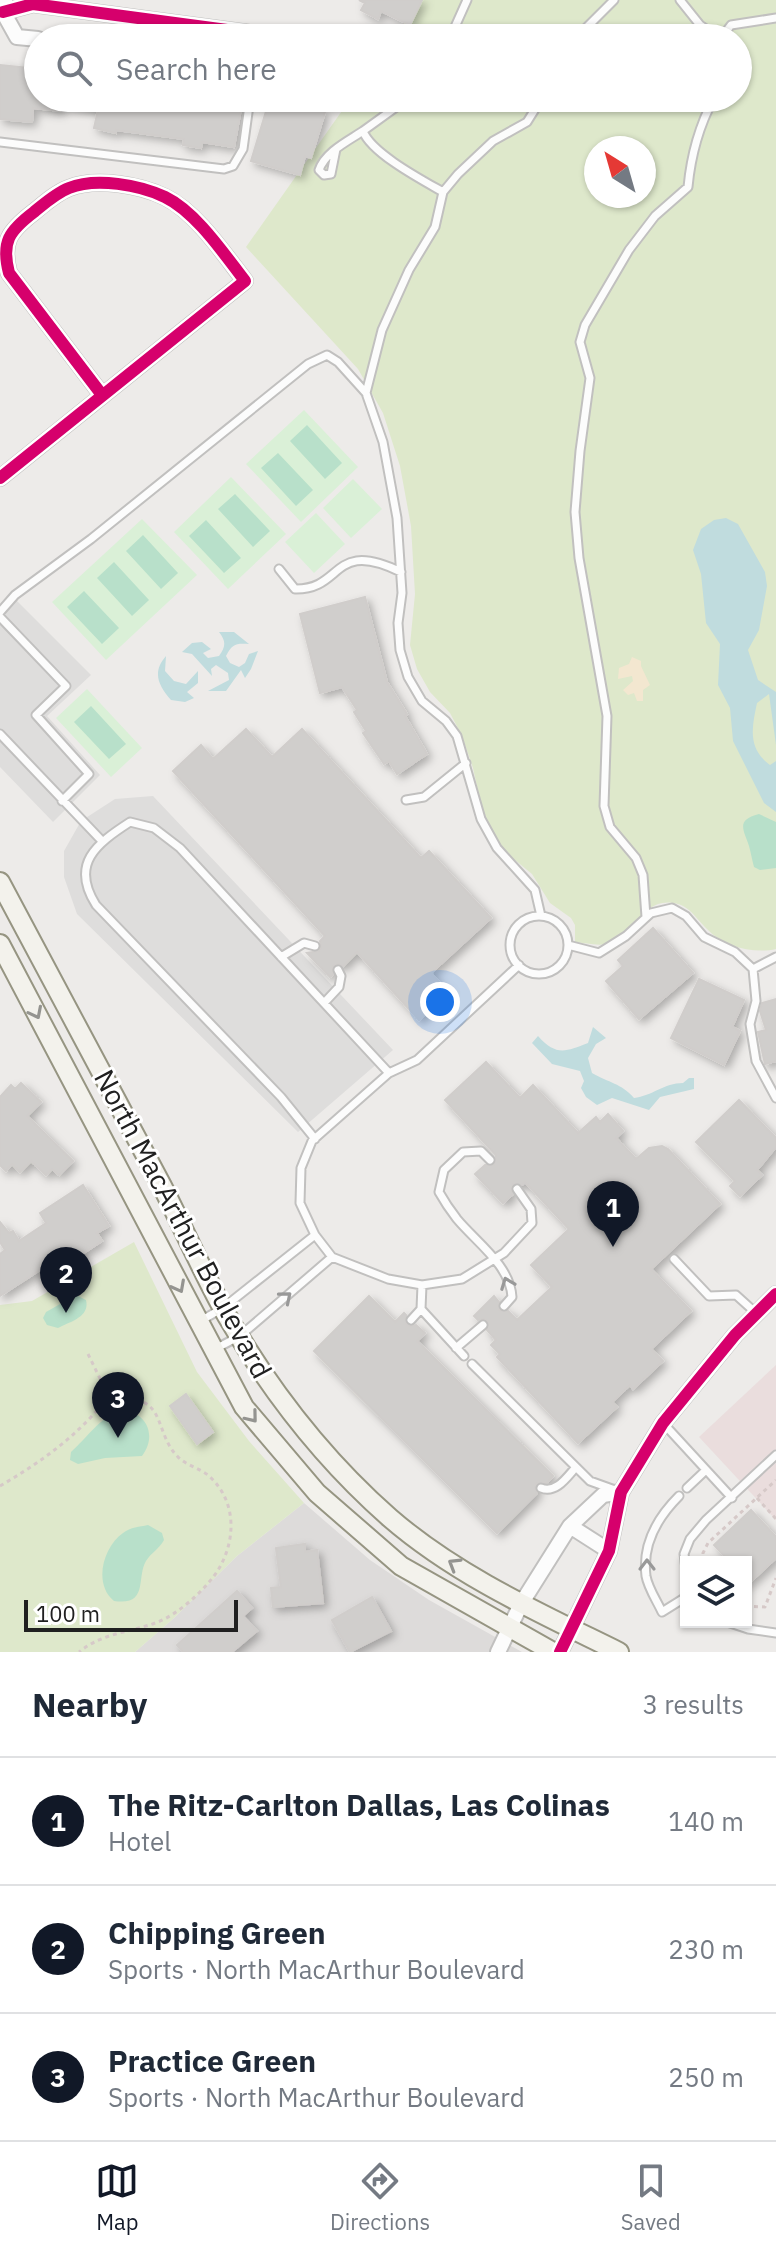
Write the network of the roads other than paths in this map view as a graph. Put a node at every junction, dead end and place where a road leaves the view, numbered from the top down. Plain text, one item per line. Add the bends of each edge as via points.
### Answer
1 (467, 0) edge
2 (614, 0) edge
3 (680, 0) edge
4 (4, 6) edge
5 (776, 18) edge
6 (147, 24) edge
7 (456, 24) edge
8 (590, 24) edge
9 (699, 24) edge
10 (737, 24) edge
11 (24, 38) edge
12 (248, 112) edge
13 (389, 112) edge
14 (533, 112) edge
15 (706, 112) edge
16 (363, 131) junction
17 (0, 142) edge
18 (336, 149) dead end
19 (443, 192) junction
20 (366, 393) junction
21 (102, 395) junction
22 (0, 478) edge
23 (279, 569) dead end
24 (401, 572) junction
25 (0, 614) edge
26 (0, 734) edge
27 (466, 763) junction
28 (406, 800) dead end
29 (62, 801) junction
30 (102, 841) junction
31 (1, 887) edge
32 (541, 916) junction
33 (646, 917) junction
34 (0, 944) edge
35 (568, 945) junction
36 (315, 946) dead end
37 (281, 957) junction
38 (776, 957) edge
39 (519, 965) junction
40 (753, 969) junction
41 (338, 970) dead end
42 (324, 1003) junction
43 (389, 1073) junction
44 (776, 1098) edge
45 (315, 1139) junction
46 (490, 1160) dead end
47 (517, 1189) dead end
48 (315, 1235) junction
49 (332, 1257) junction
50 (495, 1259) junction
51 (674, 1259) dead end
52 (422, 1285) junction
53 (776, 1294) edge
54 (504, 1306) dead end
55 (223, 1308) junction
56 (421, 1309) junction
57 (757, 1314) junction
58 (411, 1320) dead end
59 (198, 1322) junction
60 (483, 1325) dead end
61 (240, 1336) junction
62 (456, 1348) junction
63 (213, 1350) junction
64 (464, 1356) dead end
65 (472, 1364) dead end
66 (663, 1423) junction
67 (776, 1455) edge
68 (576, 1467) junction
69 (706, 1470) junction
70 (541, 1488) dead end
71 (687, 1488) dead end
72 (621, 1492) junction
73 (679, 1496) dead end
74 (732, 1498) junction
75 (570, 1526) junction
76 (609, 1551) junction
77 (684, 1556) edge
78 (680, 1601) edge
79 (521, 1604) junction
80 (571, 1628) junction
81 (745, 1628) edge
82 (510, 1629) junction
83 (776, 1633) edge
84 (498, 1652) edge
85 (553, 1652) edge
86 (560, 1652) edge
87 (619, 1652) edge

1 - 7 lane
2 - 8 lane
3 - 9 lane
4 - 6 street via 33,4
4 - 11 street via 17,37
5 - 10 lane
12 - 17 lane via 243,149 233,166 224,169
13 - 16 lane
14 - 19 lane via 527,122 493,141
15 - 33 lane via 688,187 655,216 629,250 580,342 590,378 575,512 607,716 604,806 610,827 643,875
16 - 18 lane
16 - 19 lane via 385,155
19 - 20 lane via 435,227 382,330
20 - 24 lane via 383,442
20 - 25 lane via 327,355 308,364 15,595
21 - 21 street via 245,281 180,206 149,191 95,183 72,186 54,196 10,234 3,251 9,273
21 - 22 street
23 - 24 lane via 295,589 318,586 341,565 355,561
24 - 27 lane via 400,650 408,677 422,701 457,736
25 - 29 lane via 66,686 36,715 89,774
26 - 29 lane
27 - 28 lane via 424,797
27 - 32 lane via 481,819 497,848 535,890
29 - 30 lane
30 - 37 lane via 130,822 154,828 180,848
30 - 45 lane via 86,864 86,890 96,905
31 - 55 main road, North MacArthur Boulevard
32 - 35 lane via 563,928
32 - 39 lane via 524,920 512,933 510,950
33 - 35 lane via 599,953
33 - 40 lane via 672,908
34 -> 59 main road, North MacArthur Boulevard
35 - 39 lane via 554,969 536,973
36 - 37 lane via 304,943
37 - 42 lane
38 - 40 lane
39 - 43 lane via 417,1060
40 - 44 lane via 756,1001 750,1024 756,1061
41 - 42 lane via 339,987
42 - 43 lane
43 - 45 lane
45 - 48 lane via 301,1168 300,1203
46 - 50 lane via 481,1151 463,1152 444,1170 439,1192
47 - 50 lane via 531,1209 532,1223
48 - 49 lane
48 - 55 lane
49 - 52 lane via 388,1279
61 -> 49 lane
50 - 52 lane via 462,1279
54 -> 50 lane via 512,1297 511,1286
51 - 57 lane via 709,1296 736,1295
52 - 56 lane
53 - 57 street
55 - 59 lane
55 - 61 main road, North MacArthur Boulevard
56 - 58 lane
56 - 62 lane
57 - 66 street
59 - 63 main road, North MacArthur Boulevard
60 - 62 lane
61 - 63 lane
79 -> 61 main road, North MacArthur Boulevard via 445,1559 391,1519 339,1470 277,1395
62 - 64 lane
63 -> 82 main road, North MacArthur Boulevard via 244,1407 317,1493 401,1566
65 - 68 lane
66 - 69 lane
66 - 72 street
67 - 74 lane
68 - 70 lane via 554,1489
68 - 72 lane via 590,1481
69 - 71 lane
69 - 74 lane
72 - 75 street via 603,1495
72 - 76 street
78 -> 73 lane via 662,1612 646,1578 647,1548 657,1521
74 - 77 lane via 690,1539
75 - 76 street
75 - 79 street
76 - 80 street
79 - 80 main road, North MacArthur Boulevard
79 - 82 street
80 - 86 street
80 - 87 main road, North MacArthur Boulevard
81 - 83 lane
82 - 84 street
82 - 85 main road, North MacArthur Boulevard

